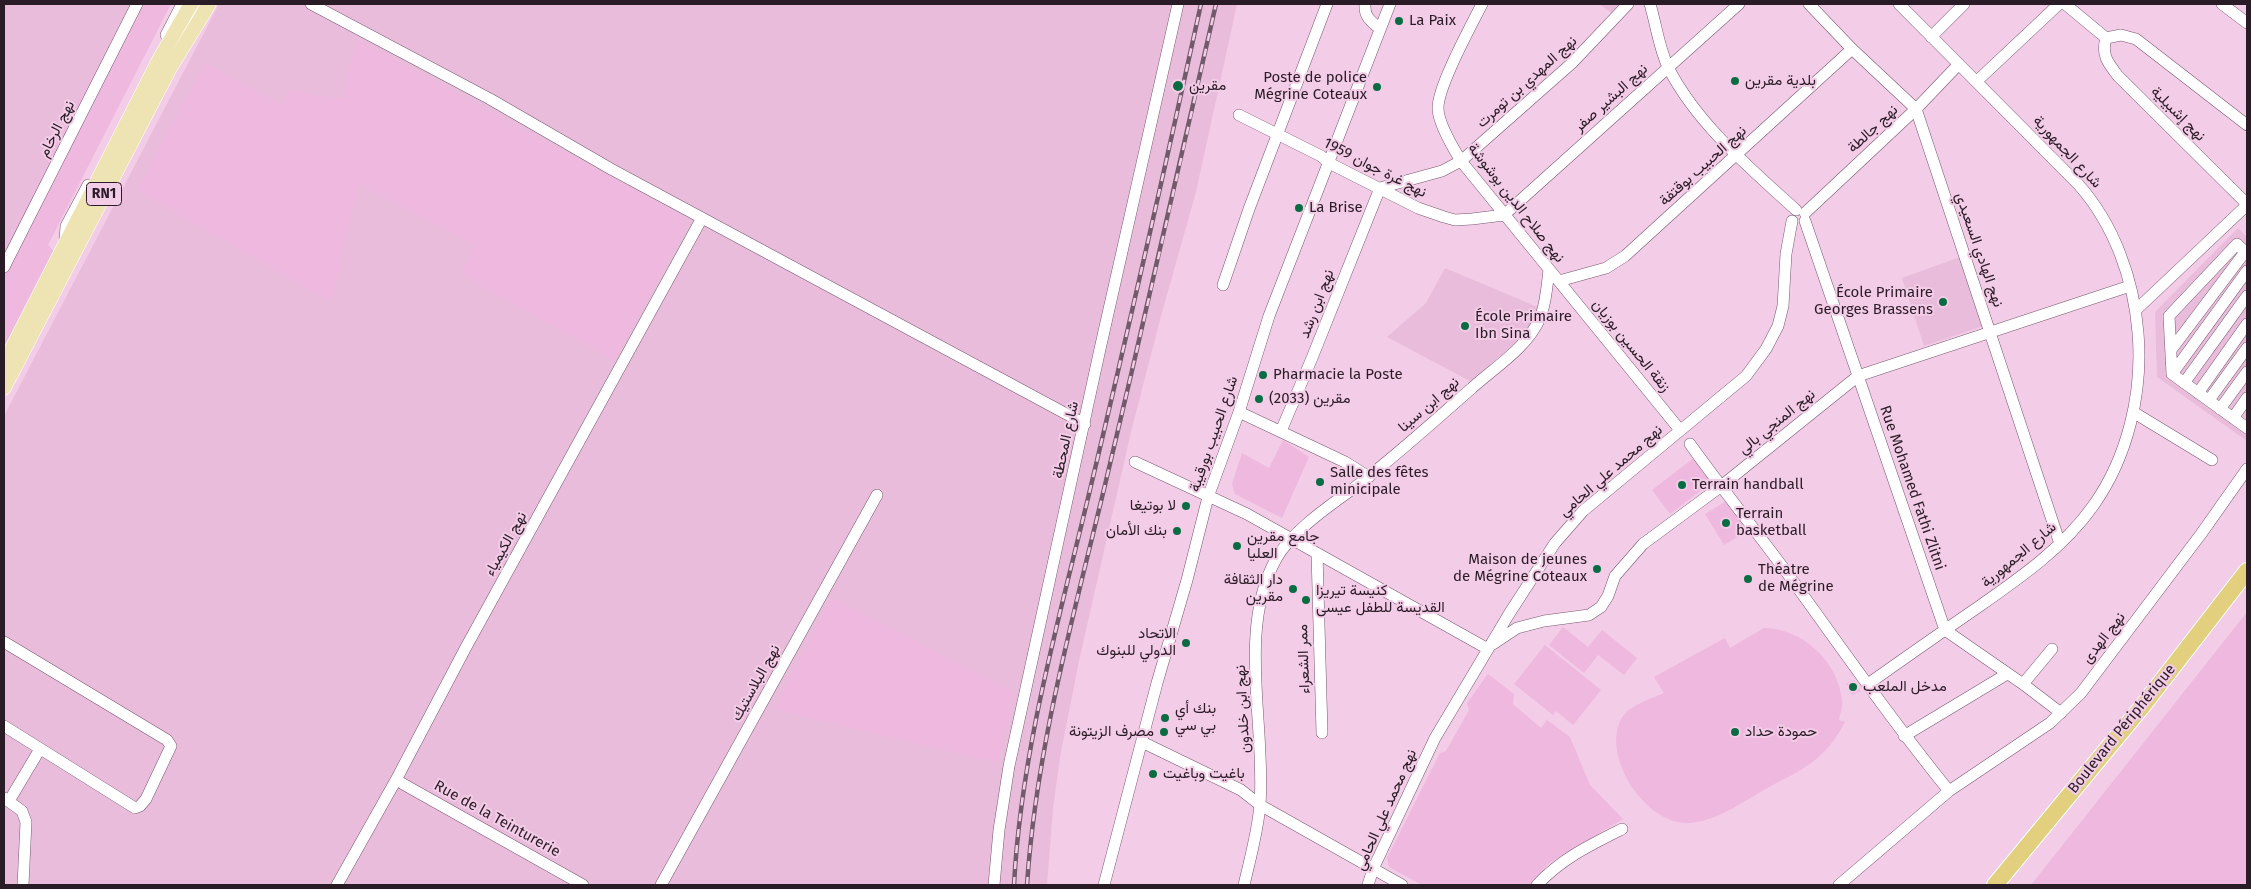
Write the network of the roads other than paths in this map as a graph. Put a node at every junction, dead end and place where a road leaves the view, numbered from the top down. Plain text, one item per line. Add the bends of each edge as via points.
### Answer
1 (137, 4) edge
2 (182, 4) edge
3 (191, 4) edge
4 (209, 4) edge
5 (311, 4) edge
6 (1178, 4) edge
7 (1327, 4) edge
8 (1365, 4) edge
9 (1390, 4) edge
10 (1482, 4) edge
11 (1628, 4) edge
12 (1650, 4) edge
13 (1740, 4) edge
14 (1809, 4) edge
15 (1899, 4) edge
16 (1964, 4) edge
17 (2060, 4) edge
18 (2065, 4) edge
19 (2222, 4) edge
20 (2247, 23) edge
21 (1380, 29) junction
22 (1931, 37) junction
23 (2106, 38) junction
24 (1852, 49) junction
25 (1959, 64) junction
26 (1668, 66) junction
27 (1977, 81) junction
28 (1916, 109) junction
29 (1239, 115) dead end
30 (2247, 125) edge
31 (1279, 136) junction
32 (1736, 156) junction
33 (1460, 161) junction
34 (1329, 163) junction
35 (1380, 188) junction
36 (2247, 204) edge
37 (1504, 215) junction
38 (1800, 216) junction
39 (702, 218) junction
40 (64, 248) junction
41 (2246, 253) edge
42 (4, 268) edge
43 (1549, 270) junction
44 (2247, 271) edge
45 (1559, 281) junction
46 (1223, 285) dead end
47 (2130, 286) junction
48 (2193, 290) junction
49 (2247, 296) edge
50 (2206, 303) junction
51 (2136, 310) junction
52 (2217, 312) junction
53 (2228, 322) junction
54 (1991, 332) junction
55 (2245, 332) edge
56 (2247, 348) edge
57 (2171, 350) junction
58 (4, 364) edge
59 (2247, 372) edge
60 (2172, 374) junction
61 (1858, 376) junction
62 (2184, 383) junction
63 (4, 388) edge
64 (2198, 393) junction
65 (2247, 398) edge
66 (2209, 400) junction
67 (2220, 408) junction
68 (1239, 412) junction
69 (2133, 412) junction
70 (2233, 418) junction
71 (1085, 424) junction
72 (2247, 428) edge
73 (1680, 430) junction
74 (1281, 431) junction
75 (1690, 444) dead end
76 (2212, 460) dead end
77 (1135, 462) dead end
78 (2247, 469) edge
79 (1369, 477) junction
80 (1720, 487) junction
81 (876, 495) dead end
82 (1208, 497) junction
83 (1292, 538) junction
84 (2060, 544) junction
85 (1317, 553) junction
86 (2247, 571) edge
87 (2247, 585) edge
88 (1945, 630) junction
89 (4, 642) edge
90 (1489, 648) junction
91 (2052, 649) dead end
92 (2007, 674) junction
93 (1868, 684) junction
94 (2023, 684) junction
95 (2061, 713) junction
96 (4, 726) edge
97 (1322, 734) dead end
98 (1904, 736) junction
99 (1142, 742) junction
100 (40, 749) junction
101 (396, 780) junction
102 (1949, 791) junction
103 (6, 799) edge
104 (1260, 805) junction
105 (1622, 829) dead end
106 (1373, 869) junction
107 (23, 885) edge
108 (337, 885) edge
109 (583, 885) edge
110 (661, 885) edge
111 (994, 885) edge
112 (1104, 885) edge
113 (1244, 885) edge
114 (1368, 885) edge
115 (1402, 885) edge
116 (1537, 885) edge
117 (1840, 885) edge
118 (1995, 885) edge
119 (2008, 885) edge

1 - 42 street, نهج الرخام
2 - 40 street via 66,226
3 - 40 main road, RN1 via 160,58
4 - 63 main road, RN1 via 170,68
5 - 39 street via 490,99
6 - 71 street, شارع المحطة
7 - 31 street
8 - 21 street via 1368,19
9 - 21 street, شارع الحبيب بورقيبة
10 - 33 street, نهج صلاح الدين بوشوشة via 1442,90 1438,108
11 - 33 street, نهج المهدي بن تومرت via 1572,63
12 - 26 street
13 - 26 street, نهج البشير صفر
14 - 24 street, نهج الهادي السعيدي
15 - 22 street, شارع الجمهورية
16 - 22 street
17 - 27 street
18 - 23 street
19 - 20 street
21 - 34 street, شارع الحبيب بورقيبة
22 - 25 street, شارع الجمهورية
23 - 30 street via 2122,35 2136,39
23 - 36 street, نهج إشبيلية via 2104,54 2118,76
24 - 28 street, نهج الهادي السعيدي
24 - 32 street, نهج الحبيب بوقتفة
25 - 27 street, شارع الجمهورية
25 - 28 street, نهج جالطة
26 - 32 street via 1694,107
26 - 37 street, نهج البشير صفر
27 - 47 street, شارع الجمهورية via 2091,198 2117,247
28 - 38 street, نهج جالطة
28 - 54 street, نهج الهادي السعيدي
29 - 31 street, نهج غرة جوان 1959
31 - 34 street, نهج غرة جوان 1959
31 - 46 street
32 - 38 street
32 - 45 street, نهج الحبيب بوقتفة via 1615,263
33 - 35 street, نهج المهدي بن تومرت via 1435,173
33 - 37 street, نهج صلاح الدين بوشوشة
34 - 35 street, نهج غرة جوان 1959
34 - 68 street, شارع الحبيب بورقيبة via 1269,316
35 - 37 street, نهج غرة جوان 1959 via 1418,208 1455,220
35 - 74 street, نهج ابن رشد
36 - 51 street
37 - 43 street, نهج صلاح الدين بوشوشة
38 - 61 street, Rue Mohamed Fathi Zlitni
38 - 73 street, نهج محمد علي الحامي via 1786,254 1783,306 1778,326 1766,349 1746,376
39 - 71 street
39 - 101 street, نهج الكيمياء
40 - 58 main road, RN1
41 - 48 street via 2236,244
41 - 50 street
43 - 45 street, نهج صلاح الدين بوشوشة
43 - 79 street, نهج ابن سينا via 1540,318 1517,350
44 - 52 street
45 - 73 street, زنقة الحسين بوزيان
47 - 51 street, شارع الجمهورية
47 - 54 street, نهج المنجي بالي
48 - 50 street
48 - 57 street via 2168,316
49 - 53 street
50 - 52 street
50 - 57 street
51 - 69 street, شارع الجمهورية via 2139,343
52 - 53 street
52 - 60 street
53 - 55 street
53 - 62 street
54 - 61 street, نهج المنجي بالي
54 - 84 street, نهج الهادي السعيدي
55 - 64 street
56 - 66 street
57 - 60 street
59 - 67 street
60 - 62 street
61 - 80 street, نهج المنجي بالي
61 - 88 street, Rue Mohamed Fathi Zlitni
62 - 64 street
64 - 66 street
65 - 70 street
66 - 67 street
67 - 70 street
68 - 74 street
68 - 82 street, شارع الحبيب بورقيبة
69 - 76 street
69 - 84 street, شارع الجمهورية via 2113,472 2093,506
70 - 72 street
71 - 111 street, شارع المحطة via 1010,766
73 - 90 street, نهج محمد علي الحامي via 1583,511 1555,543
74 - 79 street
75 - 80 street
77 - 82 street
78 - 95 street, نهج الهدى via 2124,637 2081,693
79 - 83 street, نهج ابن سينا
80 - 90 street, نهج المنجي بالي via 1643,544 1615,576 1601,607 1583,616 1517,628
80 - 93 street
81 - 110 street, نهج البلاستيك
82 - 83 street
82 - 99 street, شارع الحبيب بورقيبة
83 - 85 street
83 - 104 street, نهج ابن خلدون via 1277,557 1259,603 1256,636
84 - 88 street, شارع الجمهورية via 2015,581
85 - 90 street
85 - 97 street, ممر الشعراء
86 - 118 highway, Boulevard Périphérique via 2141,708
87 - 119 highway, Boulevard Périphérique
88 - 92 street
88 - 93 street, شارع الجمهورية
89 - 100 street via 167,740 171,746 146,799 135,808
90 - 106 street, نهج محمد علي الحامي via 1435,738
91 - 94 street
92 - 94 street
92 - 98 street
93 - 98 street
94 - 95 street
95 - 102 street, نهج الهدى
96 - 100 street
98 - 102 street
99 - 104 street via 1241,790
99 - 112 street, شارع الحبيب بورقيبة
100 - 103 street
101 - 108 street, نهج الكيمياء
101 - 109 street, Rue de la Teinturerie
102 - 117 street
103 - 107 street via 22,811 26,822
104 - 106 street
104 - 113 street, نهج ابن خلدون
105 - 116 street via 1571,856
106 - 114 street, نهج محمد علي الحامي
106 - 115 street

